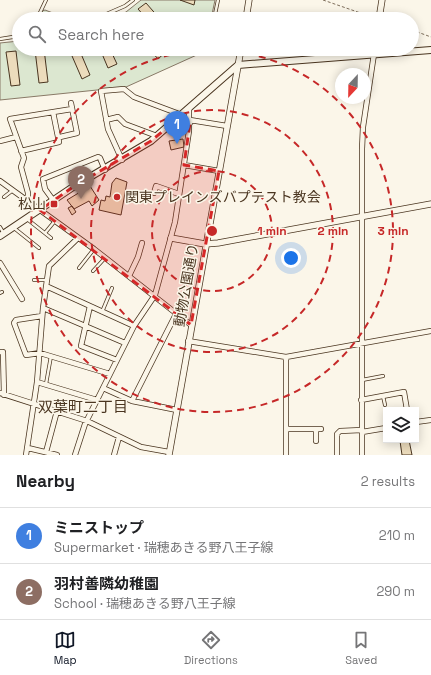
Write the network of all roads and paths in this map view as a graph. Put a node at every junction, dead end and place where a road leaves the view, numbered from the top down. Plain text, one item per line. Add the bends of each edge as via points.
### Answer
1 (46, 0) edge
2 (133, 0) edge
3 (218, 0) edge
4 (249, 0) edge
5 (323, 0) edge
6 (382, 0) edge
7 (40, 12) edge
8 (111, 12) edge
9 (215, 12) edge
10 (247, 12) edge
11 (358, 12) edge
12 (380, 12) edge
13 (419, 33) edge
14 (12, 37) edge
15 (431, 37) edge
16 (0, 39) edge
17 (419, 50) edge
18 (431, 50) edge
19 (240, 56) edge
20 (329, 56) edge
21 (373, 56) edge
22 (238, 64) junction
23 (71, 103) dead end
24 (189, 108) junction
25 (72, 109) junction
26 (53, 112) junction
27 (181, 116) junction
28 (106, 120) junction
29 (190, 121) junction
30 (227, 126) junction
31 (158, 136) junction
32 (16, 137) junction
33 (60, 137) junction
34 (0, 141) edge
35 (21, 151) junction
36 (122, 160) junction
37 (184, 165) junction
38 (104, 170) junction
39 (219, 171) junction
40 (0, 180) edge
41 (13, 190) junction
42 (154, 193) dead end
43 (180, 194) junction
44 (4, 197) dead end
45 (53, 200) junction
46 (28, 201) junction
47 (431, 204) edge
48 (40, 210) junction
49 (363, 216) junction
50 (28, 219) junction
51 (54, 222) junction
52 (0, 227) edge
53 (14, 228) junction
54 (45, 233) junction
55 (2, 235) edge
56 (51, 238) dead end
57 (78, 238) junction
58 (171, 238) junction
59 (142, 243) dead end
60 (205, 244) junction
61 (39, 248) dead end
62 (94, 249) junction
63 (105, 258) junction
64 (0, 263) edge
65 (78, 268) dead end
66 (93, 271) dead end
67 (129, 276) junction
68 (34, 280) dead end
69 (46, 280) junction
70 (46, 286) junction
71 (112, 288) dead end
72 (154, 295) junction
73 (22, 299) dead end
74 (90, 306) junction
75 (43, 308) junction
76 (101, 312) junction
77 (176, 314) junction
78 (42, 316) junction
79 (191, 325) junction
80 (85, 326) junction
81 (134, 326) junction
82 (431, 331) edge
83 (188, 341) junction
84 (125, 343) junction
85 (362, 343) junction
86 (0, 352) edge
87 (40, 353) junction
88 (51, 356) junction
89 (286, 357) junction
90 (117, 360) junction
91 (110, 374) junction
92 (383, 376) dead end
93 (362, 380) junction
94 (38, 382) junction
95 (46, 384) junction
96 (103, 388) junction
97 (2, 394) edge
98 (383, 396) junction
99 (97, 400) junction
100 (362, 400) junction
101 (132, 401) junction
102 (33, 405) junction
103 (385, 405) dead end
104 (406, 407) edge
105 (177, 410) junction
106 (57, 411) junction
107 (431, 420) edge
108 (87, 421) junction
109 (419, 422) edge
110 (383, 428) edge
111 (286, 429) junction
112 (362, 431) junction
113 (119, 437) junction
114 (316, 441) dead end
115 (28, 448) junction
116 (46, 452) junction
117 (169, 454) edge
118 (26, 455) edge
119 (57, 455) edge
120 (74, 455) edge
121 (114, 455) edge
122 (286, 455) edge
123 (338, 455) edge
124 (362, 455) edge

1 - 7 lane
2 - 8 lane
3 - 9 lane
4 - 10 street
5 - 11 path
6 - 12 street
13 - 15 path
14 - 16 lane
17 - 18 main road
19 - 22 street, 動物公園通り
20 - 22 main road
21 - 49 street via 363,127
22 - 24 main road
22 - 30 street, 動物公園通り
23 - 25 street
24 - 27 main road
24 - 29 street
25 - 26 street
25 - 33 street via 77,133
26 - 32 street via 10,119
26 - 33 street
27 - 28 street via 134,97 124,89 100,93
27 - 29 street
27 - 31 main road
28 - 31 street via 118,117 125,124
28 - 36 street
29 - 30 street
29 - 37 street
30 - 39 street, 動物公園通り
31 - 36 main road
32 - 34 street
32 - 35 street
33 - 35 street via 59,142
35 - 46 street via 24,158 21,167
36 - 38 main road
37 - 39 street
37 - 43 street
38 - 45 main road
38 - 45 street via 98,157 44,179 42,181 45,188
39 - 60 street, 動物公園通り
40 - 41 street
41 - 44 lane
41 - 46 street
42 - 43 street via 156,186
43 - 58 street
45 - 48 main road
46 - 48 street
47 - 49 street
48 - 50 main road
48 - 51 street
49 - 60 street
49 - 85 street
50 - 53 main road
50 - 54 lane
51 - 54 lane
51 - 57 street
52 - 55 lane
53 - 55 main road
53 - 61 lane
54 - 56 lane
57 - 62 street
57 - 69 street via 49,266
58 - 60 street
58 - 72 street
59 - 67 street
60 - 79 street, 動物公園通り
62 - 63 street
62 - 65 lane
63 - 66 lane
63 - 67 street
64 - 73 street
67 - 72 street
68 - 69 lane
69 - 70 street
70 - 74 street
70 - 75 street
71 - 76 lane
72 - 77 street
72 - 81 street
74 - 76 street
74 - 80 street
75 - 78 street
75 - 80 street
76 - 81 street
77 - 79 street
77 - 101 street
78 - 87 street
78 - 87 street via 16,320 14,323 26,355
79 - 83 street, 動物公園通り
80 - 84 street
80 - 90 street via 81,346
81 - 84 street
82 - 85 street
83 - 89 street
83 - 105 street, 動物公園通り
84 - 90 street
85 - 89 street
85 - 93 street
86 - 97 street via 3,352
87 - 88 street
87 - 94 street
88 - 91 street
88 - 95 lane
89 - 111 street
90 - 91 street
91 - 96 street
92 - 93 lane
93 - 100 street
94 - 95 street
94 - 102 street
95 - 99 street
96 - 99 street
96 - 101 street
97 - 102 street
98 - 100 street
98 - 103 lane
98 - 104 street via 404,392
99 - 108 street
100 - 112 street
101 - 105 street
102 - 106 street
102 - 115 street
105 - 117 street, 動物公園通り
106 - 108 street
106 - 116 street
107 - 109 street
108 - 113 street
108 - 120 street
110 - 112 street
111 - 114 street via 318,429
111 - 122 street
112 - 123 street via 340,431 337,434
112 - 124 street
113 - 117 street via 141,447
113 - 121 street
115 - 116 street
115 - 118 street
116 - 119 street

